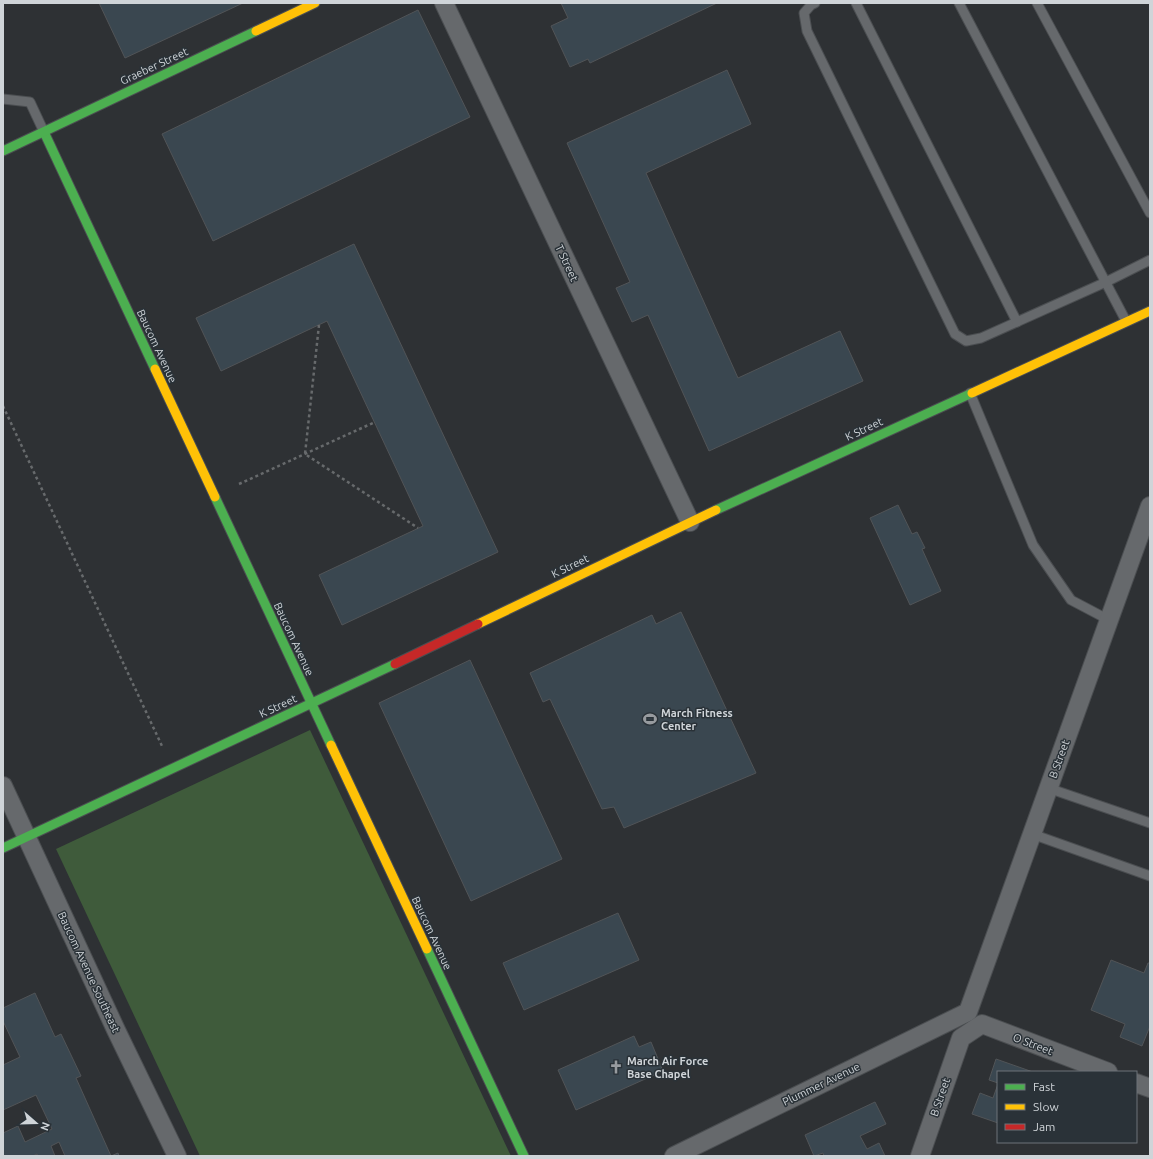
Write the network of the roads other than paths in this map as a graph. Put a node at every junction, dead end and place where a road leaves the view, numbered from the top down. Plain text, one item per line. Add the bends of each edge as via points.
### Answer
1 (315, 3) edge
2 (444, 3) edge
3 (814, 3) edge
4 (856, 3) edge
5 (959, 3) edge
6 (1037, 3) edge
7 (3, 99) edge
8 (44, 132) junction
9 (3, 151) edge
10 (1150, 213) edge
11 (1150, 260) edge
12 (1106, 282) junction
13 (1150, 310) edge
14 (1126, 321) junction
15 (1017, 322) junction
16 (970, 393) junction
17 (1150, 506) edge
18 (690, 522) junction
19 (1109, 620) junction
20 (311, 704) junction
21 (3, 786) edge
22 (1048, 788) junction
23 (1150, 823) edge
24 (1032, 834) junction
25 (26, 837) junction
26 (3, 848) edge
27 (1150, 876) edge
28 (968, 1012) joint
29 (961, 1038) joint
30 (1105, 1071) edge
31 (1137, 1083) edge
32 (1150, 1088) edge
33 (177, 1156) edge
34 (524, 1156) edge
35 (674, 1156) edge
36 (920, 1156) edge

1 - 8 street, Graeber Street
2 - 18 street, T Street
3 - 15 lane via 804,13 807,31 955,334 966,341 981,338
4 - 15 lane
5 - 12 lane
6 - 10 lane
7 - 8 lane via 30,102
8 - 9 street, Graeber Street
8 - 20 street, Baucom Avenue
11 - 12 lane
12 - 14 lane
12 - 15 lane
13 - 14 street, K Street
14 - 16 street, K Street
16 - 18 street, K Street
16 - 19 lane via 1033,545 1071,600
17 - 19 street, B Street
18 - 20 street, K Street
19 - 22 street, B Street
20 - 25 street, K Street
20 - 34 street, Baucom Avenue
21 - 25 street, Baucom Avenue Southeast
22 - 23 lane
22 - 24 street, B Street
24 - 27 lane
24 - 28 street, B Street
25 - 26 street, K Street
25 - 33 street, Baucom Avenue Southeast
28 - 35 street, Plummer Avenue
29 - 30 street, O Street via 982,1024
29 - 36 street, B Street
31 - 32 street

